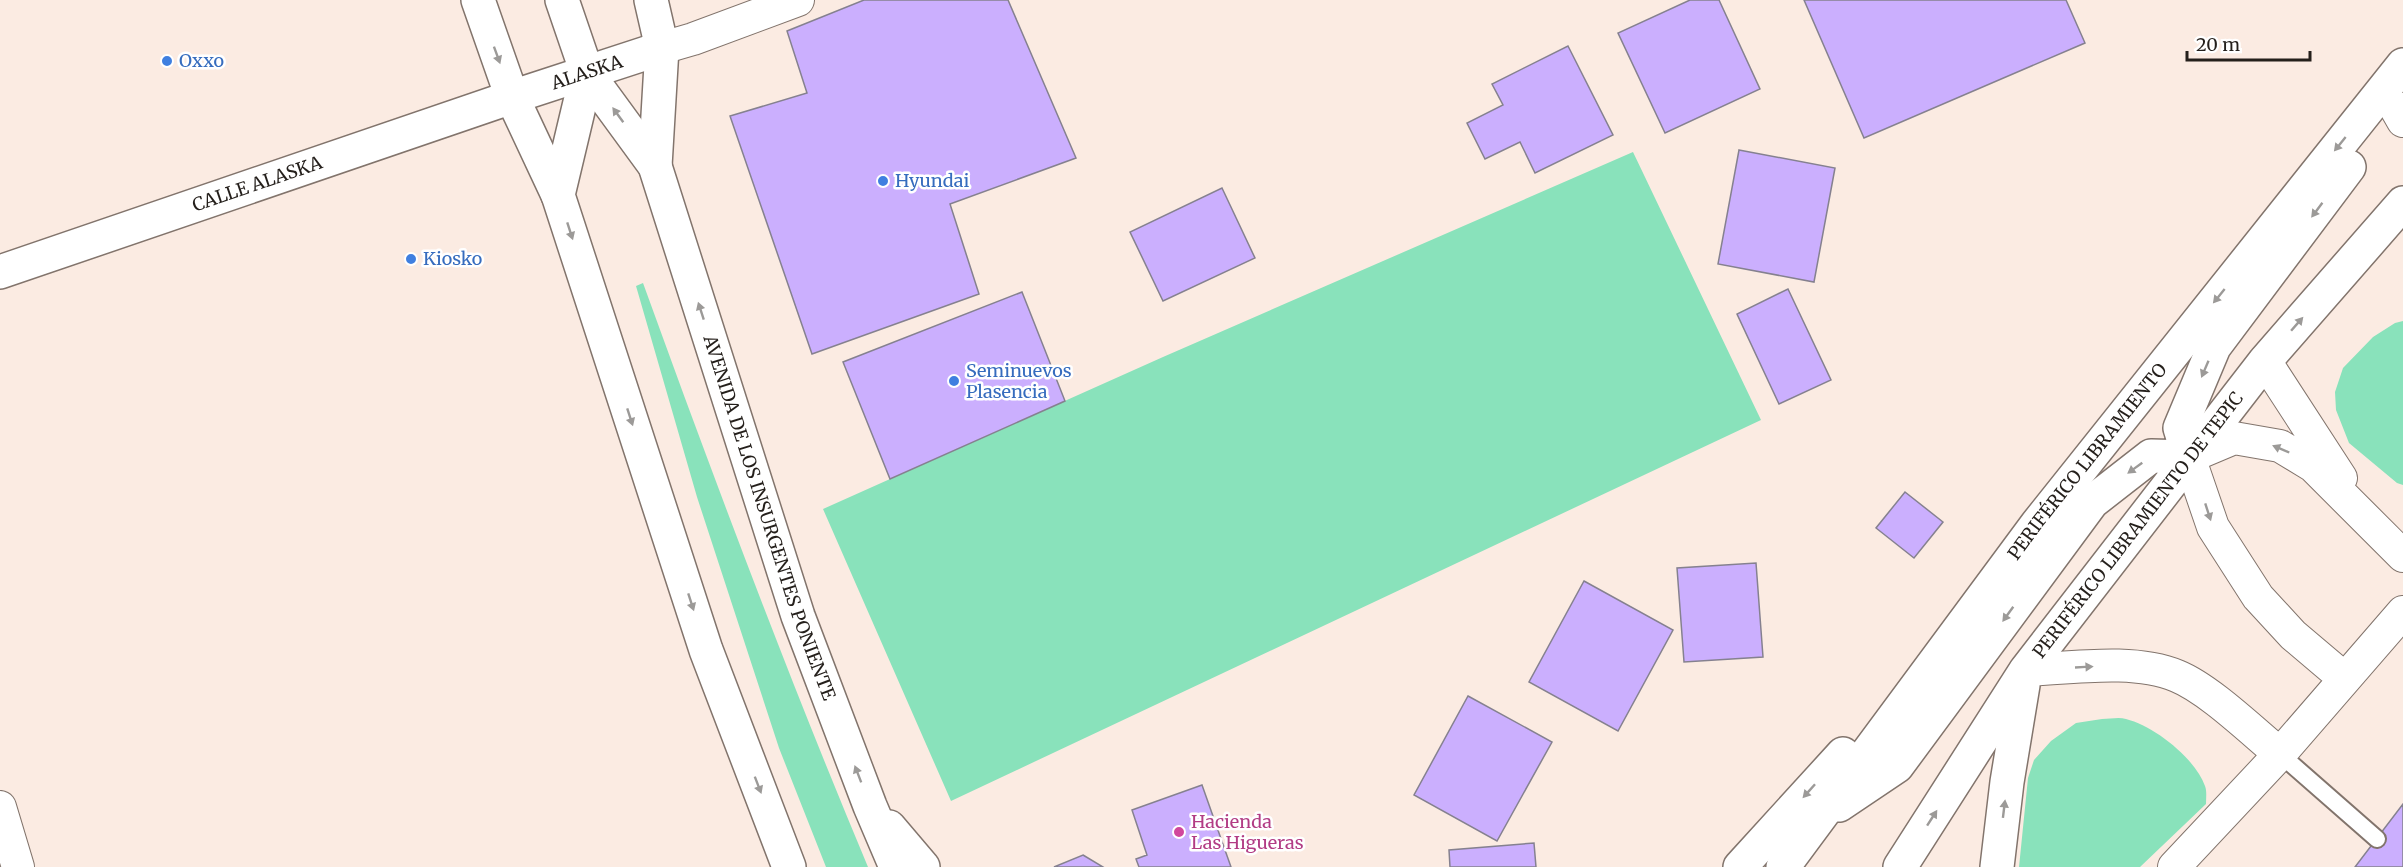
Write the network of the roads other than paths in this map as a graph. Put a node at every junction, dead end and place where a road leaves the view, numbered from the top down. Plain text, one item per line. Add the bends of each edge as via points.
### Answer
1 (478, 0) edge
2 (562, 0) edge
3 (651, 0) edge
4 (798, 0) edge
5 (662, 48) junction
6 (2403, 65) edge
7 (587, 73) junction
8 (512, 97) junction
9 (2400, 108) edge
10 (655, 166) junction
11 (558, 195) junction
12 (2397, 220) edge
13 (0, 272) edge
14 (2265, 361) junction
15 (2189, 457) junction
16 (2374, 526) junction
17 (2025, 540) junction
18 (2403, 556) edge
19 (2403, 612) edge
20 (2026, 670) junction
21 (2345, 679) junction
22 (2280, 754) junction
23 (870, 806) junction
24 (0, 807) edge
25 (1817, 820) junction
26 (2377, 838) dead end
27 (18, 867) edge
28 (789, 867) edge
29 (896, 867) edge
30 (923, 867) edge
31 (1740, 867) edge
32 (1783, 867) edge
33 (1900, 867) edge
34 (1997, 867) edge
35 (2174, 867) edge

1 -> 8 main road
2 - 7 main road, AVENIDA DE LOS INSURGENTES PONIENTE
3 - 5 main road, AVENIDA DE LOS INSURGENTES PONIENTE
4 - 5 street
5 - 7 main road, ALASKA
5 - 10 main road, AVENIDA DE LOS INSURGENTES PONIENTE
6 -> 17 main road, PERIFÉRICO LIBRAMIENTO
7 - 8 main road, ALASKA
10 -> 7 main road, AVENIDA DE LOS INSURGENTES PONIENTE
7 - 11 main road
8 - 11 main road
8 - 13 main road, CALLE ALASKA
9 -> 15 main road via 2214,347 2180,428
23 -> 10 main road, AVENIDA DE LOS INSURGENTES PONIENTE via 798,616
11 -> 28 main road via 706,650
14 -> 12 main road, PERIFÉRICO LIBRAMIENTO DE TEPIC
14 - 15 main road, PERIFÉRICO LIBRAMIENTO DE TEPIC
14 - 16 street
16 -> 15 street via 2313,466 2280,447 2234,438
15 - 20 main road, PERIFÉRICO LIBRAMIENTO DE TEPIC
15 -> 21 street via 2212,527 2258,597 2293,635
15 -> 25 main road via 2151,456 2092,502 1897,766
16 - 18 street
17 - 25 main road, PERIFÉRICO LIBRAMIENTO
17 -> 31 main road via 1897,696
19 - 21 street
20 -> 22 street via 2136,667 2176,675 2199,688
33 -> 20 main road, PERIFÉRICO LIBRAMIENTO DE TEPIC
34 -> 20 main road
21 - 22 street
22 - 26 lane
22 - 35 street
23 - 29 main road, AVENIDA DE LOS INSURGENTES PONIENTE
23 - 30 main road
24 - 27 street
25 - 32 main road, PERIFÉRICO LIBRAMIENTO

